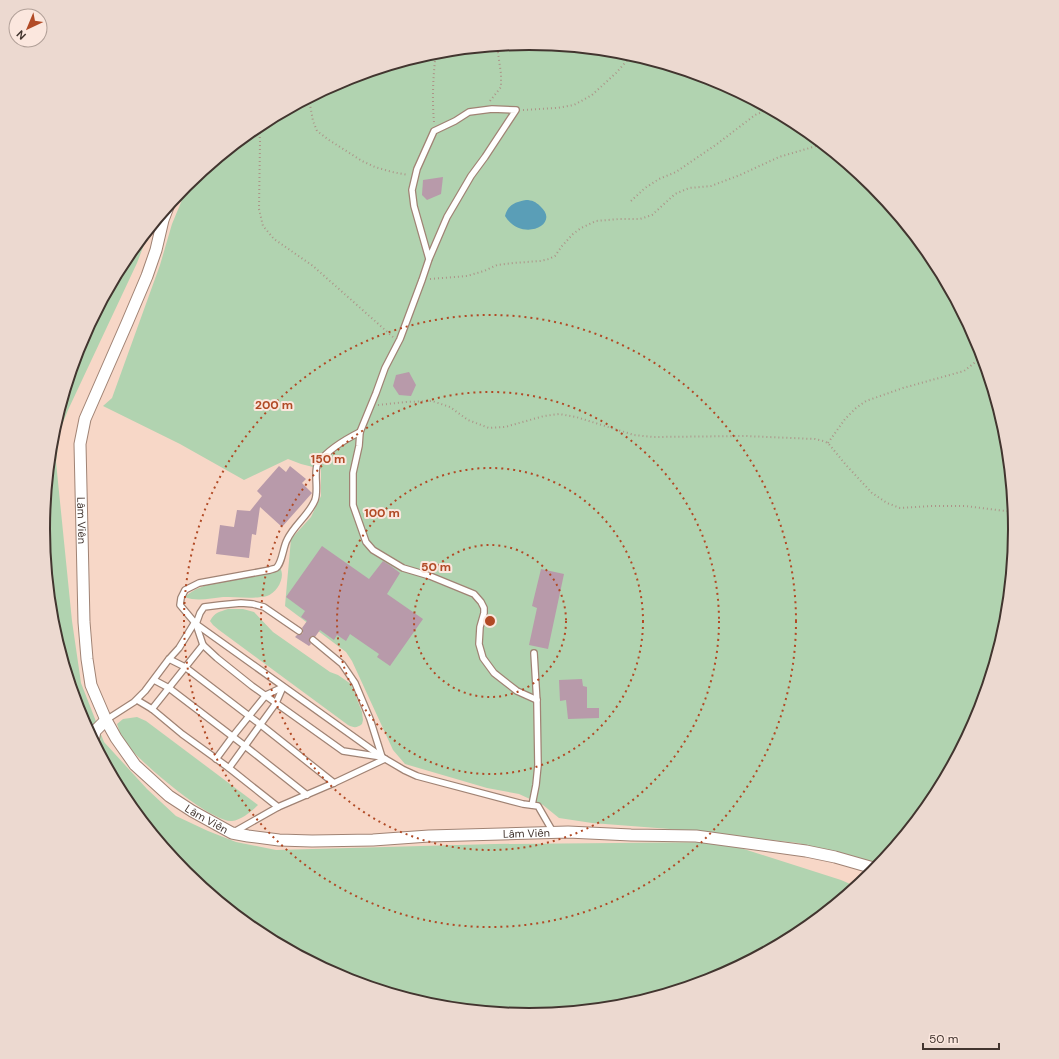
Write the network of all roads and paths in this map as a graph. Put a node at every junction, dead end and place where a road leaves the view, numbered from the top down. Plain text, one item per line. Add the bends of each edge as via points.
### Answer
1 (499, 51) edge
2 (435, 59) edge
3 (628, 60) edge
4 (310, 103) edge
5 (483, 110) junction
6 (516, 110) junction
7 (764, 111) edge
8 (434, 131) junction
9 (260, 133) edge
10 (817, 146) edge
11 (415, 176) junction
12 (632, 201) dead end
13 (163, 221) edge
14 (429, 259) junction
15 (422, 280) junction
16 (398, 342) junction
17 (978, 360) edge
18 (371, 406) junction
19 (360, 432) junction
20 (828, 443) junction
21 (1008, 511) edge
22 (195, 623) junction
23 (300, 631) dead end
24 (313, 640) dead end
25 (203, 645) junction
26 (534, 653) dead end
27 (169, 658) junction
28 (185, 667) junction
29 (154, 680) junction
30 (282, 687) junction
31 (169, 688) junction
32 (266, 695) junction
33 (137, 700) junction
34 (537, 700) junction
35 (276, 703) junction
36 (152, 709) junction
37 (249, 716) junction
38 (106, 720) junction
39 (261, 725) junction
40 (95, 733) edge
41 (233, 736) junction
42 (245, 746) junction
43 (383, 758) junction
44 (216, 759) junction
45 (229, 768) junction
46 (334, 783) junction
47 (307, 795) junction
48 (532, 805) junction
49 (278, 807) junction
50 (554, 832) junction
51 (232, 833) junction
52 (871, 867) edge

1 - 5 path via 501,87
2 - 8 path via 432,99
3 - 6 path via 592,95 574,105
4 - 11 path via 317,131 329,140 375,167
5 - 6 lane
5 - 8 lane via 469,112
6 - 14 lane via 471,176 448,217
7 - 12 path via 755,114 676,172 645,188
8 - 11 lane
9 - 16 path via 259,209 263,226 274,239 313,266
10 - 15 path via 779,157 711,186 689,188 676,194 652,215 640,219 596,221 573,234 555,256 549,259 497,265 467,276
11 - 14 lane via 412,190 414,206
13 - 38 street, Lâm Viên via 156,250 127,324 84,419 80,444 87,659 91,685
14 - 15 lane
15 - 16 lane
16 - 18 lane
17 - 20 path via 964,371 866,401 845,419
18 - 19 lane
18 - 20 path via 432,401 450,406 468,420 489,428 505,427 559,414 634,435 745,436 815,439
19 - 22 lane via 332,450 317,465 315,499 287,540 276,568 199,583 185,590 180,605
19 - 34 lane via 353,473 353,505 366,542 373,550 403,568 474,594 484,608 479,644 483,658 494,673 517,691
20 - 21 path via 872,493 900,508 965,506
22 - 23 lane via 204,607 241,603 264,607
22 - 25 lane
22 - 27 lane via 179,648
22 - 30 lane
24 - 43 lane via 342,664 355,683
25 - 28 lane
25 - 32 lane
26 - 34 lane
27 - 28 lane
27 - 29 lane
28 - 31 lane
28 - 37 lane
29 - 31 lane
29 - 33 lane
30 - 32 lane
30 - 35 lane
30 - 43 lane
31 - 36 lane
31 - 41 lane
32 - 35 lane
32 - 37 lane
33 - 36 lane
33 - 38 lane
34 - 48 lane via 538,765
35 - 39 lane
35 - 43 lane via 343,752
36 - 44 lane
37 - 39 lane
37 - 41 lane
38 - 40 street
38 - 51 street, Lâm Viên via 135,765 192,812
39 - 42 lane
39 - 46 lane
41 - 42 lane
41 - 44 lane
42 - 45 lane
42 - 47 lane
43 - 46 lane
43 - 48 lane via 418,776
44 - 45 lane
45 - 49 lane
46 - 47 lane
47 - 49 lane
48 - 50 lane via 538,806
49 - 51 lane
50 - 51 street, Lâm Viên via 312,841 279,840
50 - 52 street, Lâm Viên via 696,836 806,851

